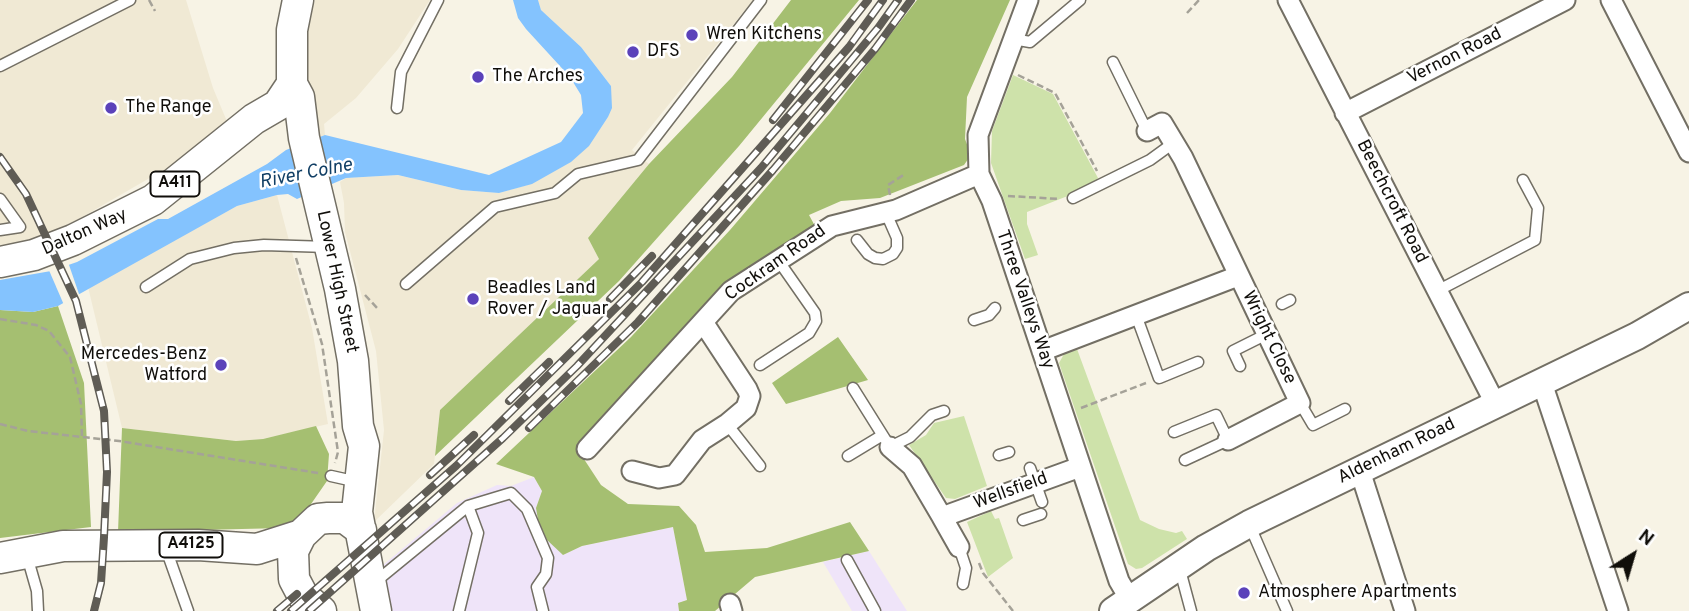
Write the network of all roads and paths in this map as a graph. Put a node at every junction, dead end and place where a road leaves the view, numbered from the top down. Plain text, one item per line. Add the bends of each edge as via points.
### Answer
1 (130, 0) edge
2 (149, 0) edge
3 (438, 0) edge
4 (761, 0) edge
5 (1028, 0) edge
6 (1080, 0) edge
7 (1199, 0) edge
8 (1288, 0) edge
9 (1565, 0) edge
10 (1611, 0) edge
11 (294, 1) edge
12 (155, 11) dead end
13 (1187, 13) dead end
14 (1013, 39) junction
15 (1112, 62) dead end
16 (0, 66) edge
17 (1002, 68) junction
18 (292, 84) junction
19 (397, 107) dead end
20 (267, 112) junction
21 (1345, 113) junction
22 (1147, 131) joint
23 (304, 138) junction
24 (1172, 144) junction
25 (1689, 152) edge
26 (905, 174) dead end
27 (979, 174) junction
28 (1523, 180) dead end
29 (1104, 185) junction
30 (1073, 198) joint
31 (0, 199) edge
32 (992, 201) junction
33 (891, 212) junction
34 (0, 230) edge
35 (857, 240) dead end
36 (330, 247) junction
37 (296, 259) dead end
38 (777, 259) junction
39 (0, 262) edge
40 (1238, 276) junction
41 (406, 284) dead end
42 (146, 286) dead end
43 (1437, 291) junction
44 (363, 293) dead end
45 (1689, 306) edge
46 (995, 308) dead end
47 (379, 310) dead end
48 (1136, 315) junction
49 (0, 319) edge
50 (974, 320) dead end
51 (703, 322) junction
52 (1267, 334) junction
53 (1042, 351) junction
54 (1198, 362) dead end
55 (760, 365) dead end
56 (1240, 366) dead end
57 (1159, 377) junction
58 (1542, 383) junction
59 (853, 388) dead end
60 (1300, 403) junction
61 (1495, 404) junction
62 (1345, 409) dead end
63 (944, 411) dead end
64 (1063, 415) junction
65 (0, 424) edge
66 (727, 424) junction
67 (1174, 432) dead end
68 (82, 437) junction
69 (1228, 440) junction
70 (885, 442) junction
71 (587, 449) dead end
72 (848, 456) dead end
73 (1185, 460) dead end
74 (760, 466) dead end
75 (1080, 467) junction
76 (632, 471) dead end
77 (1360, 471) junction
78 (344, 479) junction
79 (468, 506) junction
80 (1041, 514) dead end
81 (942, 517) junction
82 (1023, 520) dead end
83 (1249, 524) junction
84 (310, 527) junction
85 (361, 530) junction
86 (166, 545) junction
87 (959, 547) joint
88 (257, 549) junction
89 (13, 555) edge
90 (847, 560) dead end
91 (978, 561) dead end
92 (1179, 566) junction
93 (963, 584) dead end
94 (374, 598) edge
95 (306, 599) edge
96 (1121, 605) edge
97 (38, 611) edge
98 (188, 611) edge
99 (355, 611) edge
100 (459, 611) edge
101 (542, 611) edge
102 (875, 611) edge
103 (1013, 611) edge
104 (1191, 611) edge
105 (1287, 611) edge
106 (1405, 611) edge
107 (1618, 611) edge

1 - 16 lane
2 - 12 path
3 - 19 lane via 401,72
4 - 41 lane via 638,160 578,174 555,193 495,206
5 - 14 street, Three Valleys Way
6 - 14 lane via 1030,42
7 - 13 path
8 - 21 street, Beechcroft Road
9 - 21 street, Vernon Road
10 - 25 street
11 - 18 main road, Lower High Street
14 - 17 street, Three Valleys Way
15 - 22 lane
17 - 27 street, Three Valleys Way via 978,135
17 - 29 path via 1055,93
18 - 20 main road, Dalton Way / A411 via 278,105
18 - 23 main road, Lower High Street via 299,97
20 - 23 main road via 285,118
20 - 39 main road, Dalton Way / A411 via 141,206 34,256
21 - 43 street, Beechcroft Road
22 - 24 street, Wright Close via 1162,122
23 - 36 main road, Lower High Street
24 - 29 lane
24 - 40 street, Wright Close via 1183,158
26 - 33 path via 888,185
27 - 32 street, Three Valleys Way
27 - 33 street, Cockram Road
28 - 43 lane via 1538,208 1535,240
29 - 30 lane
30 - 32 path via 1011,195
31 - 34 lane via 20,227
32 - 53 street, Three Valleys Way via 1018,293
33 - 35 lane via 897,238 893,254 875,258
33 - 38 street, Cockram Road via 832,226
36 - 42 lane via 234,248 190,259
36 - 78 main road, Lower High Street via 353,360 358,426
37 - 78 path via 322,344
38 - 51 street, Cockram Road via 731,290
38 - 55 lane via 816,321 808,333
40 - 48 street, Wright Close
40 - 52 street, Wright Close via 1263,313
43 - 61 street, Beechcroft Road
44 - 47 path
45 - 58 main road, Aldenham Road
46 - 50 lane
48 - 53 street, Wright Close
48 - 57 lane
49 - 68 path via 49,331 69,357 81,404
51 - 66 street via 750,396 746,408
51 - 71 street, Cockram Road
52 - 56 lane via 1233,351
52 - 60 street, Wright Close
53 - 64 street, Three Valleys Way
54 - 57 lane
57 - 64 path
58 - 61 main road, Aldenham Road
58 - 107 street
59 - 70 lane
60 - 62 lane via 1313,425
60 - 69 street, Wright Close
61 - 77 main road, Aldenham Road
63 - 70 lane via 932,415 910,437
64 - 75 street, Three Valleys Way
65 - 68 path
66 - 74 lane
66 - 76 street via 702,440 682,468 668,478
67 - 69 lane via 1216,415
68 - 78 path
69 - 73 lane
70 - 72 lane
70 - 81 street via 912,466
75 - 81 street, Wellsfield
75 - 96 street, Three Valleys Way via 1119,581
77 - 83 main road, Aldenham Road
77 - 106 street
78 - 84 main road, Lower High Street
78 - 85 main road, Lower High Street
79 - 94 lane
79 - 100 lane via 478,533
79 - 101 lane via 511,493 527,509 548,558 546,574 537,587
80 - 82 lane
81 - 87 street
83 - 92 main road, Aldenham Road
83 - 105 lane
84 - 85 main road via 345,518
84 - 88 main road, A4125
84 - 95 main road, Lower High Street via 293,551
85 - 94 main road, Lower High Street
86 - 88 main road, A4125
86 - 89 main road, A4125 via 63,546
86 - 98 lane
87 - 93 lane via 965,568
88 - 95 main road
89 - 97 lane via 37,591
90 - 102 lane
91 - 103 path
92 - 96 main road, Aldenham Road
92 - 104 lane
94 - 99 main road

